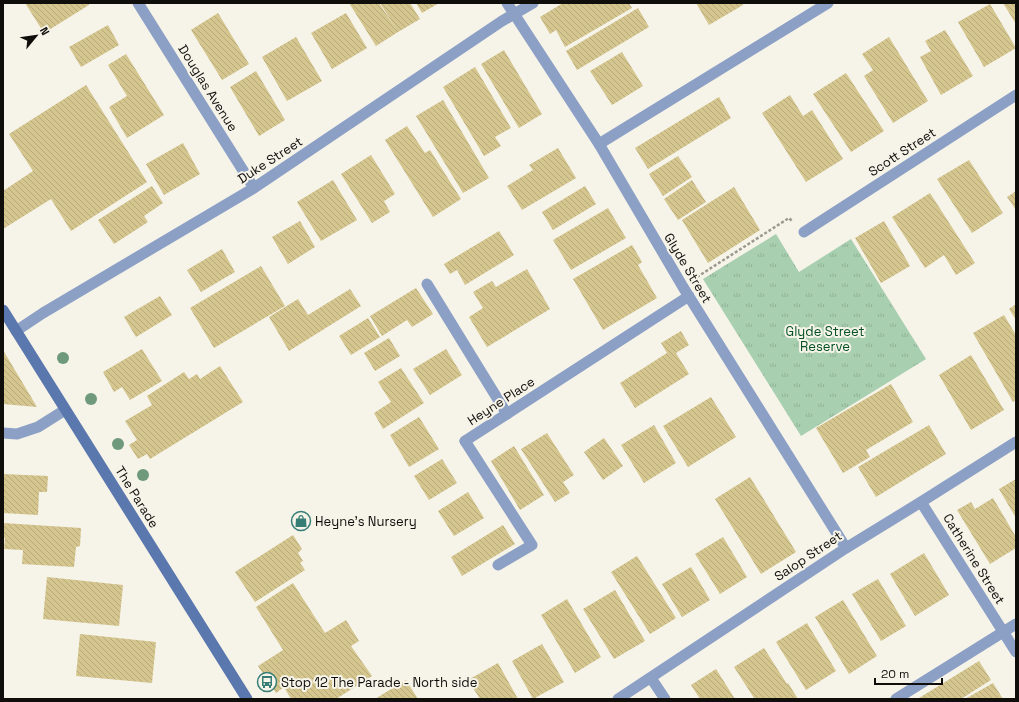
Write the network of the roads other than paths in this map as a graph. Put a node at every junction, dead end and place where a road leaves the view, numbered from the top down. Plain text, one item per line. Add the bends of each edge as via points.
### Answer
1 (138, 3) edge
2 (507, 3) edge
3 (533, 3) edge
4 (828, 3) edge
5 (514, 14) junction
6 (1016, 95) edge
7 (599, 144) junction
8 (254, 188) junction
9 (804, 232) road end
10 (427, 284) dead end
11 (686, 292) junction
12 (3, 310) edge
13 (16, 331) junction
14 (65, 410) junction
15 (507, 414) junction
16 (3, 433) edge
17 (1016, 442) edge
18 (921, 502) junction
19 (846, 548) junction
20 (498, 566) dead end
21 (1016, 624) edge
22 (1004, 632) junction
23 (1016, 652) edge
24 (651, 678) junction
25 (247, 699) edge
26 (618, 699) edge
27 (664, 699) edge
28 (896, 699) edge

1 - 8 street, Douglas Avenue
2 - 5 street, Glyde Street
3 - 5 street, Duke Street
4 - 7 street
5 - 7 street, Glyde Street
5 - 8 street, Duke Street
6 - 9 street, Scott Street
7 - 11 street, Glyde Street
8 - 13 street, Duke Street
10 - 15 street
11 - 15 street, Heyne Place
11 - 19 street, Glyde Street
12 - 13 main road, The Parade
13 - 14 main road, The Parade
14 - 16 street via 38,428 17,434
14 - 25 main road, The Parade
15 - 20 street, Heyne Place via 465,441 532,545
17 - 18 street, Salop Street
18 - 19 street, Salop Street
18 - 22 street, Catherine Street
19 - 24 street, Salop Street
21 - 22 street
22 - 23 street, Catherine Street
22 - 28 street
24 - 26 street, Salop Street
24 - 27 street

